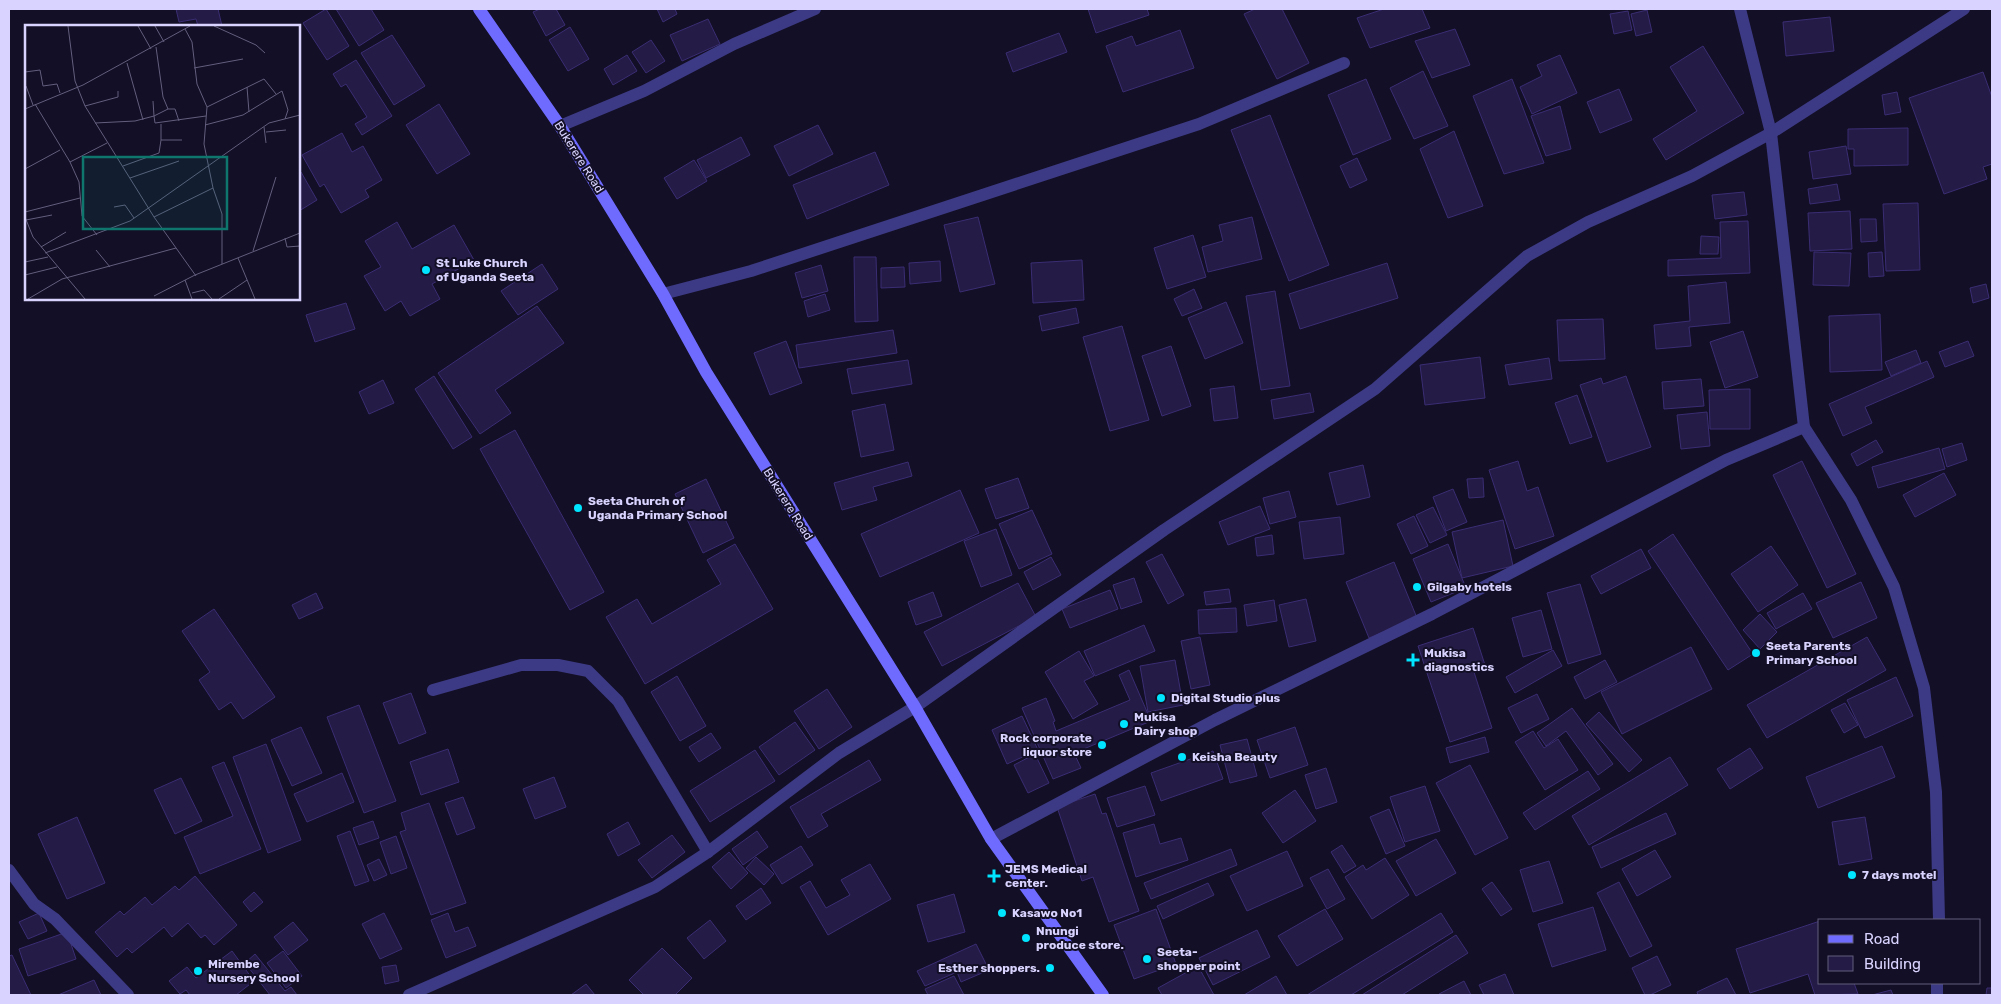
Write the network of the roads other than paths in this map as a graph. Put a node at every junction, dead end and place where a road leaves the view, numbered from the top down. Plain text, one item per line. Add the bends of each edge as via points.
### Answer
1 (479, 9) edge
2 (815, 9) edge
3 (1740, 9) edge
4 (1964, 9) edge
5 (1344, 63) dead end
6 (560, 126) junction
7 (1771, 133) junction
8 (664, 294) junction
9 (1804, 428) junction
10 (433, 690) dead end
11 (915, 707) junction
12 (990, 839) junction
13 (708, 852) junction
14 (9, 870) edge
15 (1939, 919) edge
16 (128, 995) edge
17 (409, 995) edge
18 (1103, 995) edge

1 - 6 main road, Bukerere Road
2 - 6 street via 734,44 644,91
3 - 7 street
4 - 7 street
5 - 8 street via 1199,124 751,271
6 - 8 main road, Bukerere Road
7 - 9 street
7 - 11 street via 1692,176 1588,222 1527,256 1375,390 1164,530
8 - 11 main road, Bukerere Road via 706,372
9 - 12 street via 1726,460 1432,614 1215,720
9 - 15 street via 1852,500 1894,586 1924,688 1936,792
10 - 13 street via 521,665 558,665 588,671 618,701
11 - 12 main road, Bukerere Road
11 - 13 street via 839,753
12 - 18 main road, Bukerere Road
13 - 17 street via 655,887
14 - 16 street via 34,904 62,925

